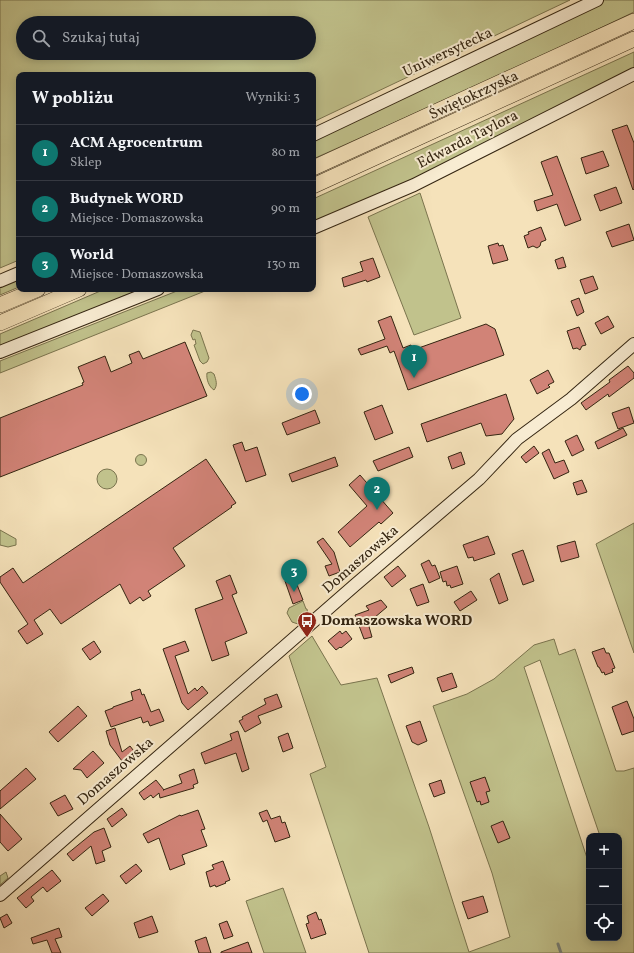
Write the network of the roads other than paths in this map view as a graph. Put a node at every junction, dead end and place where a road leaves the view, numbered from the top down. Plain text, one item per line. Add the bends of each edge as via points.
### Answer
1 (597, 0) edge
2 (634, 21) edge
3 (634, 40) edge
4 (634, 74) edge
5 (316, 134) edge
6 (316, 167) edge
7 (316, 185) edge
8 (316, 227) edge
9 (16, 274) edge
10 (0, 281) edge
11 (31, 292) edge
12 (72, 292) edge
13 (150, 292) edge
14 (0, 305) edge
15 (0, 323) edge
16 (634, 344) edge
17 (0, 352) edge
18 (0, 895) edge

1 - 5 street, Uniwersytecka
2 - 6 highway, Świętokrzyska
3 - 7 highway, Świętokrzyska
4 - 8 street, Edwarda Taylora via 414,185
9 - 10 street
11 - 14 highway
12 - 15 highway
13 - 17 street
16 - 18 street, Domaszowska via 571,399 517,439 479,479

